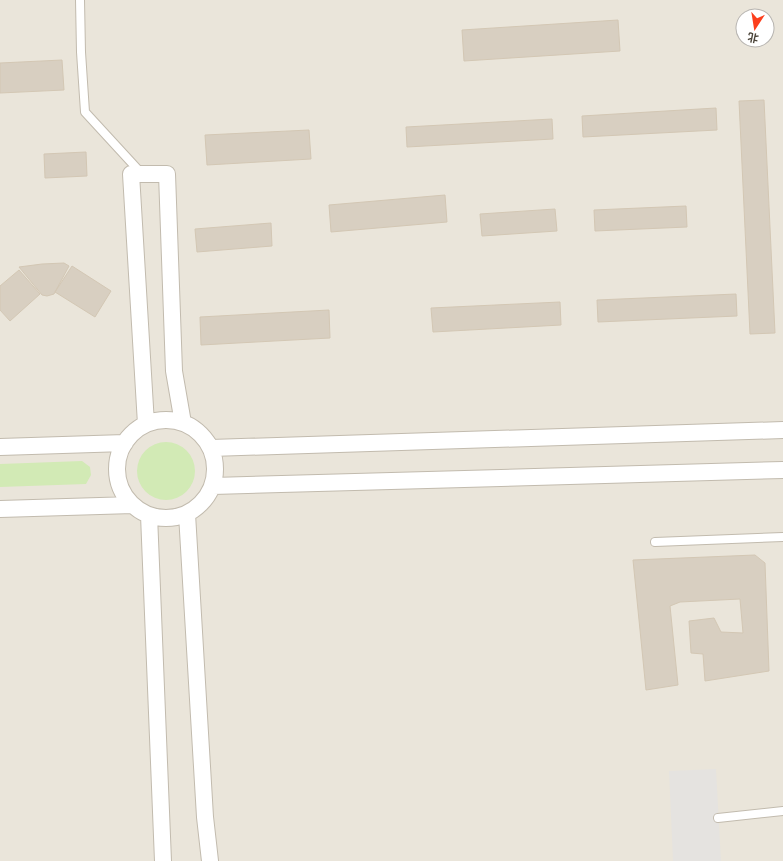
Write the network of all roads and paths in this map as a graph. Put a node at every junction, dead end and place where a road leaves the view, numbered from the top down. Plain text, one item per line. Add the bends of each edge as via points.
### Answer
1 (80, 0) edge
2 (142, 174) junction
3 (184, 422) junction
4 (146, 424) junction
5 (783, 430) edge
6 (125, 443) junction
7 (0, 447) edge
8 (211, 448) junction
9 (783, 470) edge
10 (213, 486) junction
11 (133, 505) junction
12 (0, 509) edge
13 (187, 514) junction
14 (149, 515) junction
15 (783, 537) edge
16 (655, 542) dead end
17 (783, 811) edge
18 (718, 818) dead end
19 (163, 861) edge
20 (210, 861) edge

1 - 2 lane via 85,112
2 - 3 street via 167,174 174,371
2 - 4 street via 131,174
3 - 4 street via 164,419
3 - 8 street via 200,432
4 - 6 street via 130,435
5 - 8 street
6 - 7 street
6 - 11 street via 120,452 117,471 121,490
8 - 10 street via 216,467
9 - 10 street
10 - 13 street via 203,502
11 - 12 street
11 - 14 street
13 - 14 street via 168,518
13 - 20 street via 205,818
14 - 19 street
15 - 16 lane
17 - 18 lane

